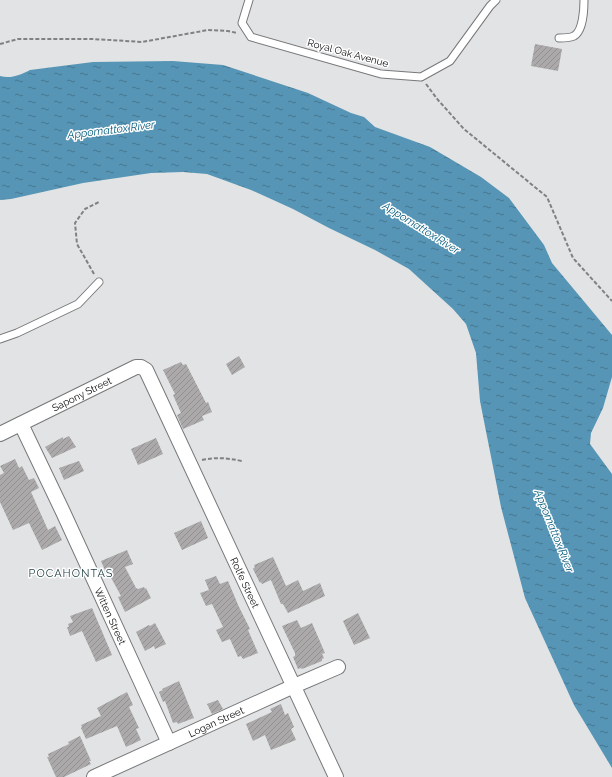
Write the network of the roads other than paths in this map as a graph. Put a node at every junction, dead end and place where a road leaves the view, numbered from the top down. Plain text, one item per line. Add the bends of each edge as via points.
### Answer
1 (249, 0) edge
2 (496, 0) edge
3 (584, 0) edge
4 (559, 38) dead end
5 (99, 282) road end
6 (0, 339) edge
7 (154, 388) joint
8 (21, 424) junction
9 (0, 434) edge
10 (338, 667) dead end
11 (294, 686) junction
12 (169, 743) junction
13 (94, 777) edge
14 (336, 777) edge

1 - 2 lane, Royal Oak Avenue via 242,23 251,37 381,74 421,77 450,61
3 - 4 lane via 579,31 575,36
5 - 6 lane via 78,304
7 - 8 street, Sapony Street via 146,370 136,367
7 - 11 street, Rolfe Street
8 - 9 street, Sapony Street
8 - 12 street, Witten Street
10 - 11 street, Logan Street
11 - 12 street, Logan Street
11 - 14 street, Rolfe Street
12 - 13 street, Logan Street

